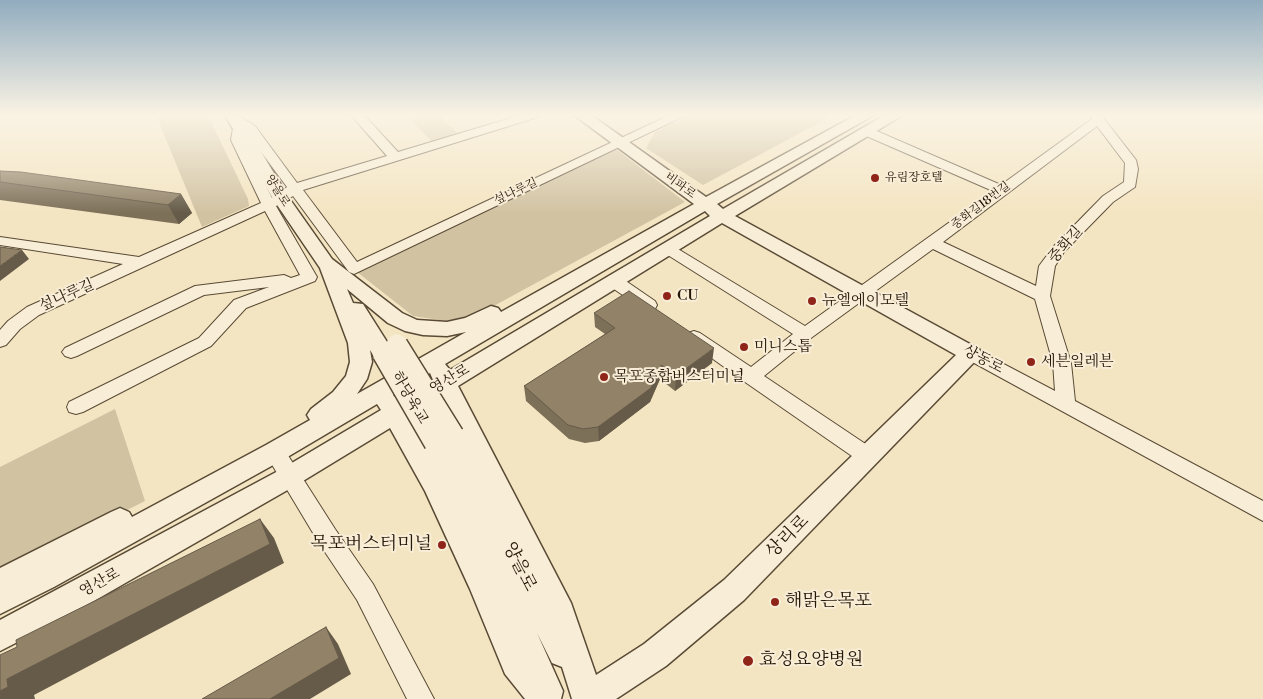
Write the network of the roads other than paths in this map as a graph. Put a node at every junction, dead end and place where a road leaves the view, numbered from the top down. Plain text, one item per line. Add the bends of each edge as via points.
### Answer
1 (248, 148) edge
2 (265, 148) edge
3 (387, 148) edge
4 (426, 148) edge
5 (608, 148) edge
6 (628, 148) edge
7 (825, 148) edge
8 (915, 148) edge
9 (1057, 148) edge
10 (1119, 148) edge
11 (395, 157) junction
12 (294, 188) junction
13 (1002, 190) junction
14 (274, 201) junction
15 (714, 210) junction
16 (0, 241) edge
17 (933, 242) junction
18 (668, 249) junction
19 (141, 262) junction
20 (318, 270) junction
21 (614, 281) junction
22 (864, 293) junction
23 (1042, 296) junction
24 (663, 315) edge
25 (679, 326) edge
26 (805, 334) junction
27 (0, 341) edge
28 (390, 349) joint
29 (71, 352) dead end
30 (971, 354) junction
31 (440, 371) junction
32 (751, 378) junction
33 (382, 391) junction
34 (1066, 404) junction
35 (76, 407) dead end
36 (395, 414) junction
37 (444, 439) junction
38 (276, 452) junction
39 (870, 457) junction
40 (290, 477) junction
41 (1263, 512) edge
42 (0, 583) edge
43 (0, 600) edge
44 (0, 636) edge
45 (421, 699) edge
46 (545, 699) edge
47 (551, 699) edge
48 (588, 699) edge

1 - 14 street, 양을로
2 - 12 street
3 - 11 street
4 - 11 street
5 - 12 street, 섶나루길 via 354,269
6 - 15 street, 비파로
7 - 15 street, 영산로
8 - 13 street
9 - 13 street, 중화길18번길
10 - 23 street, 중화길 via 1131,163 1130,184 1108,199 1059,249 1047,266
11 - 12 street
12 - 14 street, 섶나루길
13 - 17 street, 중화길18번길
14 - 19 street, 섶나루길
14 - 20 street, 양을로
14 - 20 street
15 - 18 street, 영산로
15 - 20 street via 658,221 480,320 447,329 423,328 395,318
15 - 22 street, 상동로
15 - 31 street, 영산로
16 - 19 street
17 - 22 street, 중화길18번길
17 - 23 street
18 - 21 street, 영산로
18 - 26 street
19 - 27 street, 섶나루길 via 33,311
20 - 28 street, 양을로
20 - 29 street via 201,290
20 - 35 street via 240,304 205,342
20 - 42 street via 361,352 360,370 341,398 303,424
21 - 24 street
21 - 31 street, 영산로
22 - 26 street, 중화길18번길
22 - 30 street, 상동로
23 - 34 street, 중화길 via 1062,363
25 - 32 street
26 - 32 street, 중화길18번길
28 - 37 street, 하당육교, bridge
30 - 34 street, 상동로
30 - 39 street, 상리로
31 - 33 street, 영산로
31 - 36 street, 영산로
31 - 48 street via 561,613
32 - 39 street
33 - 36 street
33 - 38 street, 영산로
34 - 41 street, 상동로
36 - 40 street, 영산로
36 - 46 street via 435,486 516,663
37 - 47 street, 양을로 via 496,572
37 - 48 street, 양을로 via 514,558
38 - 40 street
38 - 43 street, 영산로
39 - 48 street, 상리로 via 734,590 655,655
40 - 44 street, 영산로
40 - 45 street via 365,592

